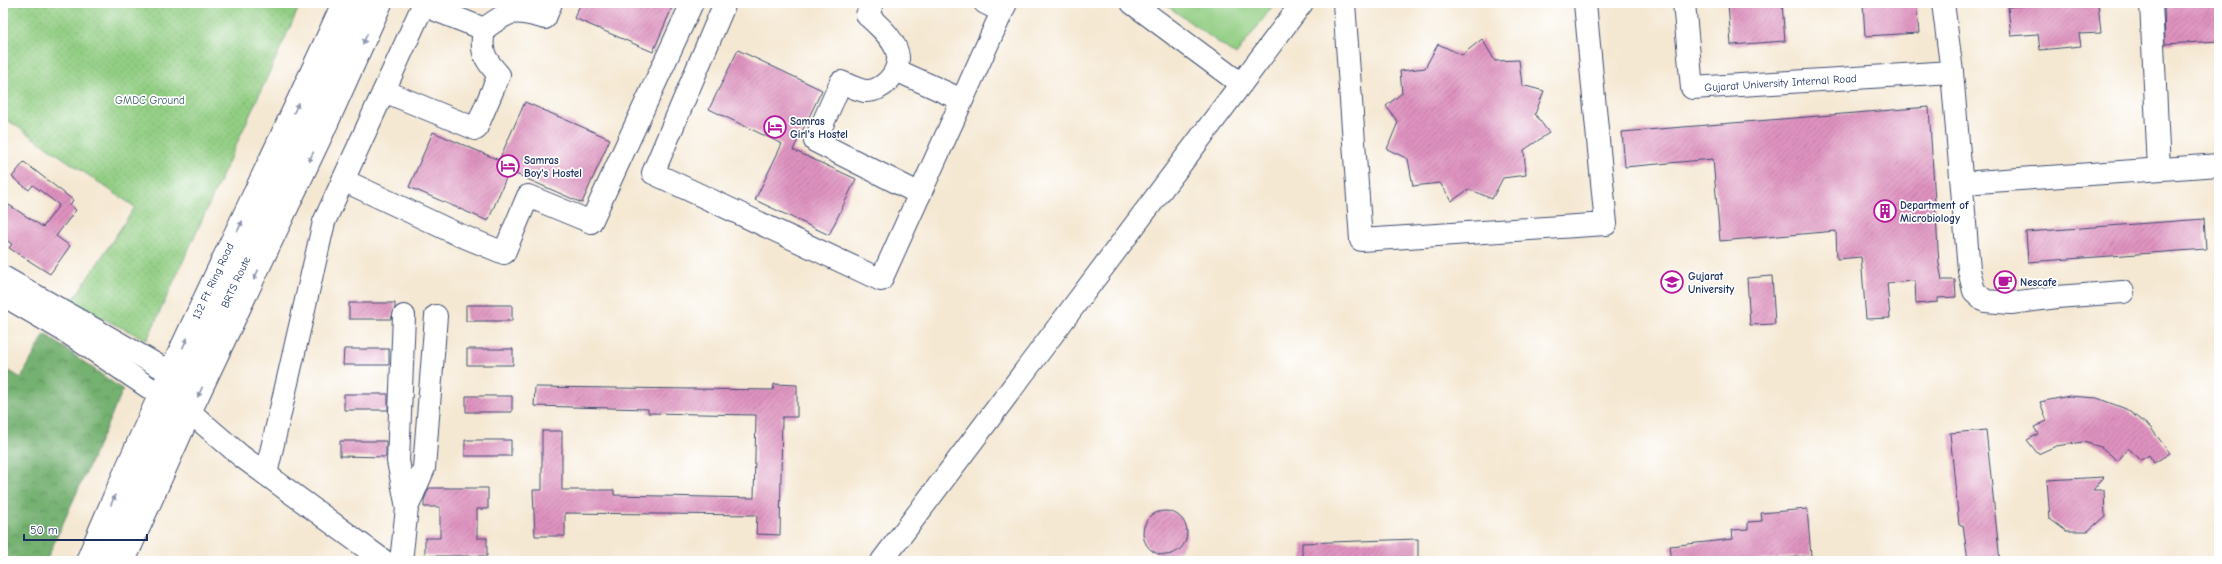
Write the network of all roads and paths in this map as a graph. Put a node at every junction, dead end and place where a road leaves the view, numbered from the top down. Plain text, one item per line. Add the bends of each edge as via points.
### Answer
1 (343, 3) edge
2 (364, 3) edge
3 (380, 3) edge
4 (551, 3) edge
5 (692, 3) edge
6 (725, 3) edge
7 (873, 3) edge
8 (1132, 3) edge
9 (1302, 3) edge
10 (1344, 3) edge
11 (1585, 3) edge
12 (1684, 3) edge
13 (1943, 3) edge
14 (2151, 3) edge
15 (424, 4) edge
16 (998, 6) edge
17 (484, 29) junction
18 (896, 70) junction
19 (1952, 72) junction
20 (1241, 84) junction
21 (384, 91) junction
22 (962, 100) junction
23 (2219, 165) edge
24 (2159, 169) junction
25 (343, 180) junction
26 (1962, 183) junction
27 (920, 194) junction
28 (3, 265) edge
29 (3, 277) edge
30 (2123, 292) dead end
31 (3, 295) edge
32 (3, 311) edge
33 (404, 316) dead end
34 (436, 316) dead end
35 (154, 352) dead end
36 (170, 373) junction
37 (127, 383) dead end
38 (160, 395) junction
39 (191, 413) junction
40 (266, 474) junction
41 (407, 508) junction
42 (86, 561) edge
43 (107, 561) edge
44 (124, 561) edge
45 (384, 561) edge
46 (400, 561) edge
47 (882, 561) edge

36 -> 1 street, 132 Ft. Ring Road via 292,117
2 - 43 street, BRTS Route via 283,181 198,358
3 -> 39 street via 324,132
4 - 17 street via 545,18 526,13 506,13
5 - 25 street via 591,222 528,196 504,253 455,233
6 - 27 street via 653,173 881,280
7 - 18 street via 867,15 887,32 898,56
8 - 20 street
9 - 20 street
10 - 11 street via 1361,240 1606,224
12 - 19 street, Gujarat University Internal Road via 1692,88
13 - 19 street
14 - 24 street
15 - 17 street
15 - 21 street
16 - 22 street
17 - 21 street via 482,45 486,62 499,75 476,129
18 - 22 street
18 - 27 street via 885,85 865,91 841,82 815,141
19 - 26 street
20 - 47 street
21 - 25 street
22 - 27 street
23 - 24 street
24 - 26 street
25 - 40 street via 324,222
26 - 30 street via 1969,270 1974,291 1985,301 2011,302
28 - 35 street
29 - 36 street
31 - 38 street via 65,331
32 - 37 street
33 - 41 street via 398,461
34 - 41 street via 424,468
36 - 38 street, 132 Ft. Ring Road
42 -> 38 street, 132 Ft. Ring Road
39 - 40 street
39 - 44 street
40 - 45 street
41 - 46 street

